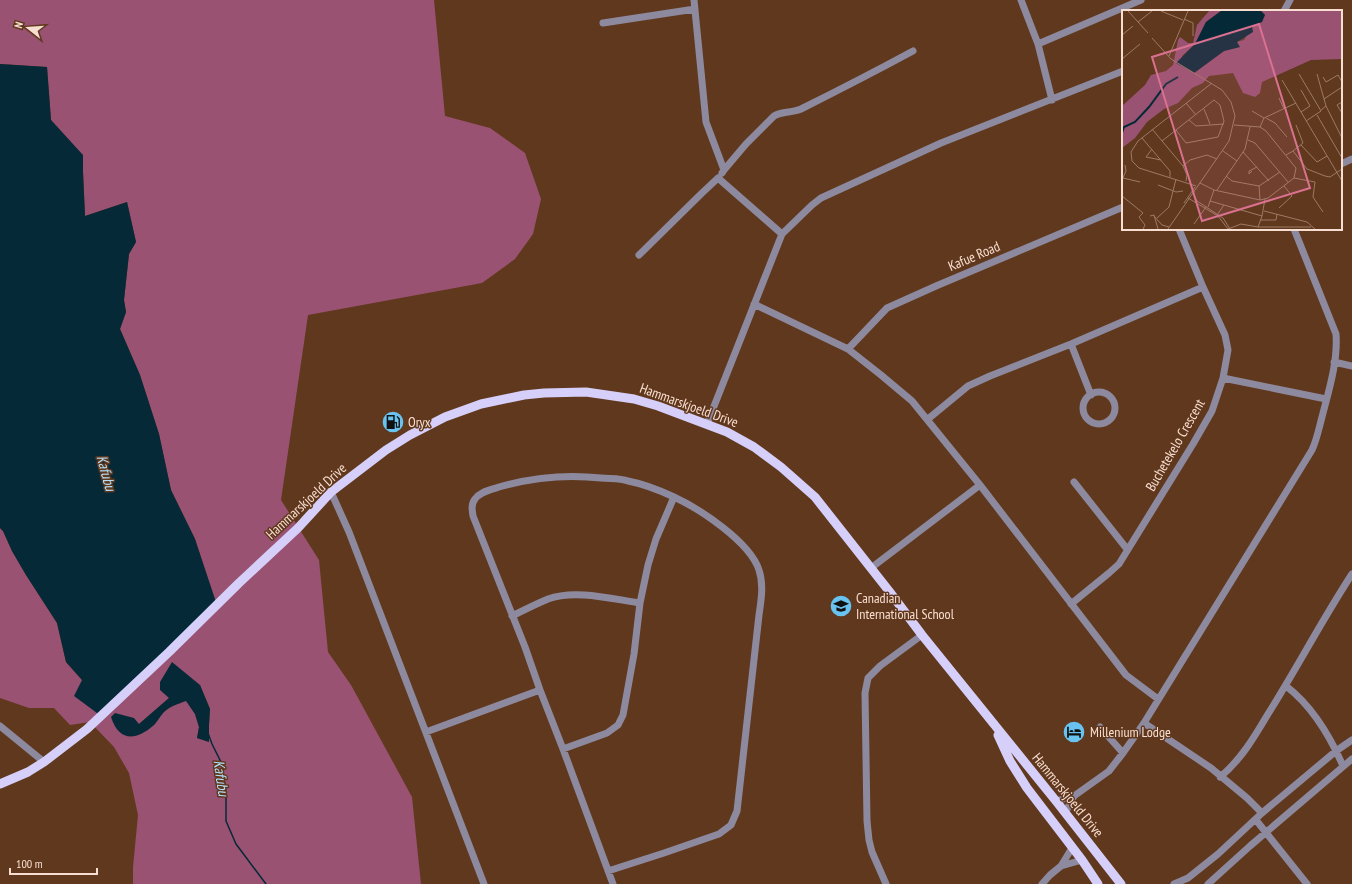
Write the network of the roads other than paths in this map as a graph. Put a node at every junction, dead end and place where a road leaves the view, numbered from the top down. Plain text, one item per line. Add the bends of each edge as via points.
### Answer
1 (694, 0) edge
2 (1021, 0) edge
3 (1141, 0) edge
4 (1290, 0) edge
5 (695, 8) junction
6 (1285, 10) edge
7 (603, 23) dead end
8 (1038, 44) junction
9 (913, 51) dead end
10 (1122, 71) edge
11 (1052, 100) junction
12 (1352, 160) edge
13 (1342, 164) edge
14 (724, 170) junction
15 (718, 178) junction
16 (1122, 207) edge
17 (1179, 230) edge
18 (1294, 230) edge
19 (782, 234) junction
20 (640, 255) dead end
21 (1203, 288) junction
22 (754, 304) junction
23 (1072, 344) junction
24 (848, 350) junction
25 (1334, 362) junction
26 (1352, 366) edge
27 (1223, 378) junction
28 (1091, 395) junction
29 (1326, 399) junction
30 (928, 419) junction
31 (707, 424) junction
32 (1074, 482) dead end
33 (980, 485) junction
34 (332, 492) junction
35 (674, 497) junction
36 (1127, 549) junction
37 (871, 568) junction
38 (1352, 574) edge
39 (640, 603) junction
40 (1071, 604) junction
41 (512, 616) junction
42 (922, 635) junction
43 (1286, 686) junction
44 (540, 690) junction
45 (1158, 699) junction
46 (1144, 723) junction
47 (994, 724) junction
48 (0, 726) edge
49 (1100, 727) dead end
50 (426, 732) junction
51 (1352, 740) edge
52 (563, 749) junction
53 (1336, 751) junction
54 (1123, 753) junction
55 (1352, 759) edge
56 (44, 762) junction
57 (1343, 766) junction
58 (1220, 777) junction
59 (0, 784) edge
60 (1044, 786) junction
61 (1074, 796) junction
62 (1034, 797) junction
63 (1056, 801) junction
64 (1065, 813) junction
65 (1262, 813) junction
66 (1256, 820) junction
67 (1266, 832) junction
68 (1072, 848) junction
69 (1082, 860) junction
70 (1061, 866) junction
71 (608, 871) junction
72 (484, 884) edge
73 (613, 884) edge
74 (886, 884) edge
75 (1042, 884) edge
76 (1098, 884) edge
77 (1121, 884) edge
78 (1174, 884) edge
79 (1208, 884) edge
80 (1307, 884) edge

1 - 5 street
2 - 8 street
3 - 8 street
4 - 6 street
5 - 7 street
5 - 14 street via 706,122
8 - 11 street
9 - 14 street via 796,112 774,116
10 - 11 street
11 - 19 street via 941,143 821,198
12 - 13 street
14 - 15 street
15 - 19 street
15 - 20 street
16 - 24 street, Kafue Road via 887,308
17 - 21 street, Buchetekelo Crescent
18 - 25 street via 1336,334
19 - 22 street
21 - 23 street
21 - 27 street, Buchetekelo Crescent via 1225,335 1228,350
22 - 24 street
22 - 31 street
23 - 28 street
23 - 30 street via 968,386
24 - 30 street via 912,401
25 - 26 street
25 - 29 street
27 - 29 street
27 - 36 street, Buchetekelo Crescent via 1212,410 1193,444
28 - 28 street via 1097,392 1111,397 1115,410 1108,422 1094,424 1084,414 1083,407
29 - 45 street via 1312,450
30 - 33 street
31 - 34 main road, Hammarskjoeld Drive via 658,406 606,394 544,393 524,396 481,404 445,417 386,450
31 - 37 main road, Hammarskjoeld Drive via 754,447 781,467 815,497
32 - 36 street
33 - 37 street
33 - 40 street
34 - 50 street
34 - 56 main road, Hammarskjoeld Drive via 298,528 87,729
35 - 39 street via 656,539
35 - 41 street via 626,480 585,476 542,477 481,493 472,507 473,516
35 - 71 street via 712,519 736,538 753,556 760,571 762,590 737,811 731,825 719,834
36 - 40 street, Buchetekelo Crescent via 1119,564
37 - 42 main road, Hammarskjoeld Drive
38 - 43 street
39 - 41 street via 568,595 549,599
39 - 52 street via 634,654 623,715 618,725 607,733
40 - 45 street via 1126,675
41 - 44 street
42 - 47 main road, Hammarskjoeld Drive
42 - 74 street via 868,678 865,693 869,840
43 - 53 street via 1299,696 1327,734
43 - 58 street via 1238,759
44 - 50 street
44 - 52 street
45 - 46 street
46 - 54 street
46 - 58 street
47 - 60 main road, Hammarskjoeld Drive
47 - 62 main road, Hammarskjoeld Drive via 1010,761
48 - 56 street
49 - 54 street
50 - 72 street
51 - 53 street
52 - 71 street
53 - 57 street
53 - 65 street
54 - 61 street via 1109,771
55 - 57 street
56 - 59 main road, Hammarskjoeld Drive
57 - 67 street
58 - 65 street
60 - 62 main road via 1037,789
60 - 63 main road, Hammarskjoeld Drive
61 - 63 street
61 - 64 street
62 - 68 main road, Hammarskjoeld Drive
63 - 64 main road, Hammarskjoeld Drive
64 - 77 main road, Hammarskjoeld Drive
65 - 66 street
66 - 67 street
66 - 78 street via 1188,878
67 - 79 street
67 - 80 street
68 - 69 main road, Hammarskjoeld Drive
68 - 70 street
69 - 70 street
69 - 76 main road, Hammarskjoeld Drive
70 - 75 street
71 - 73 street

